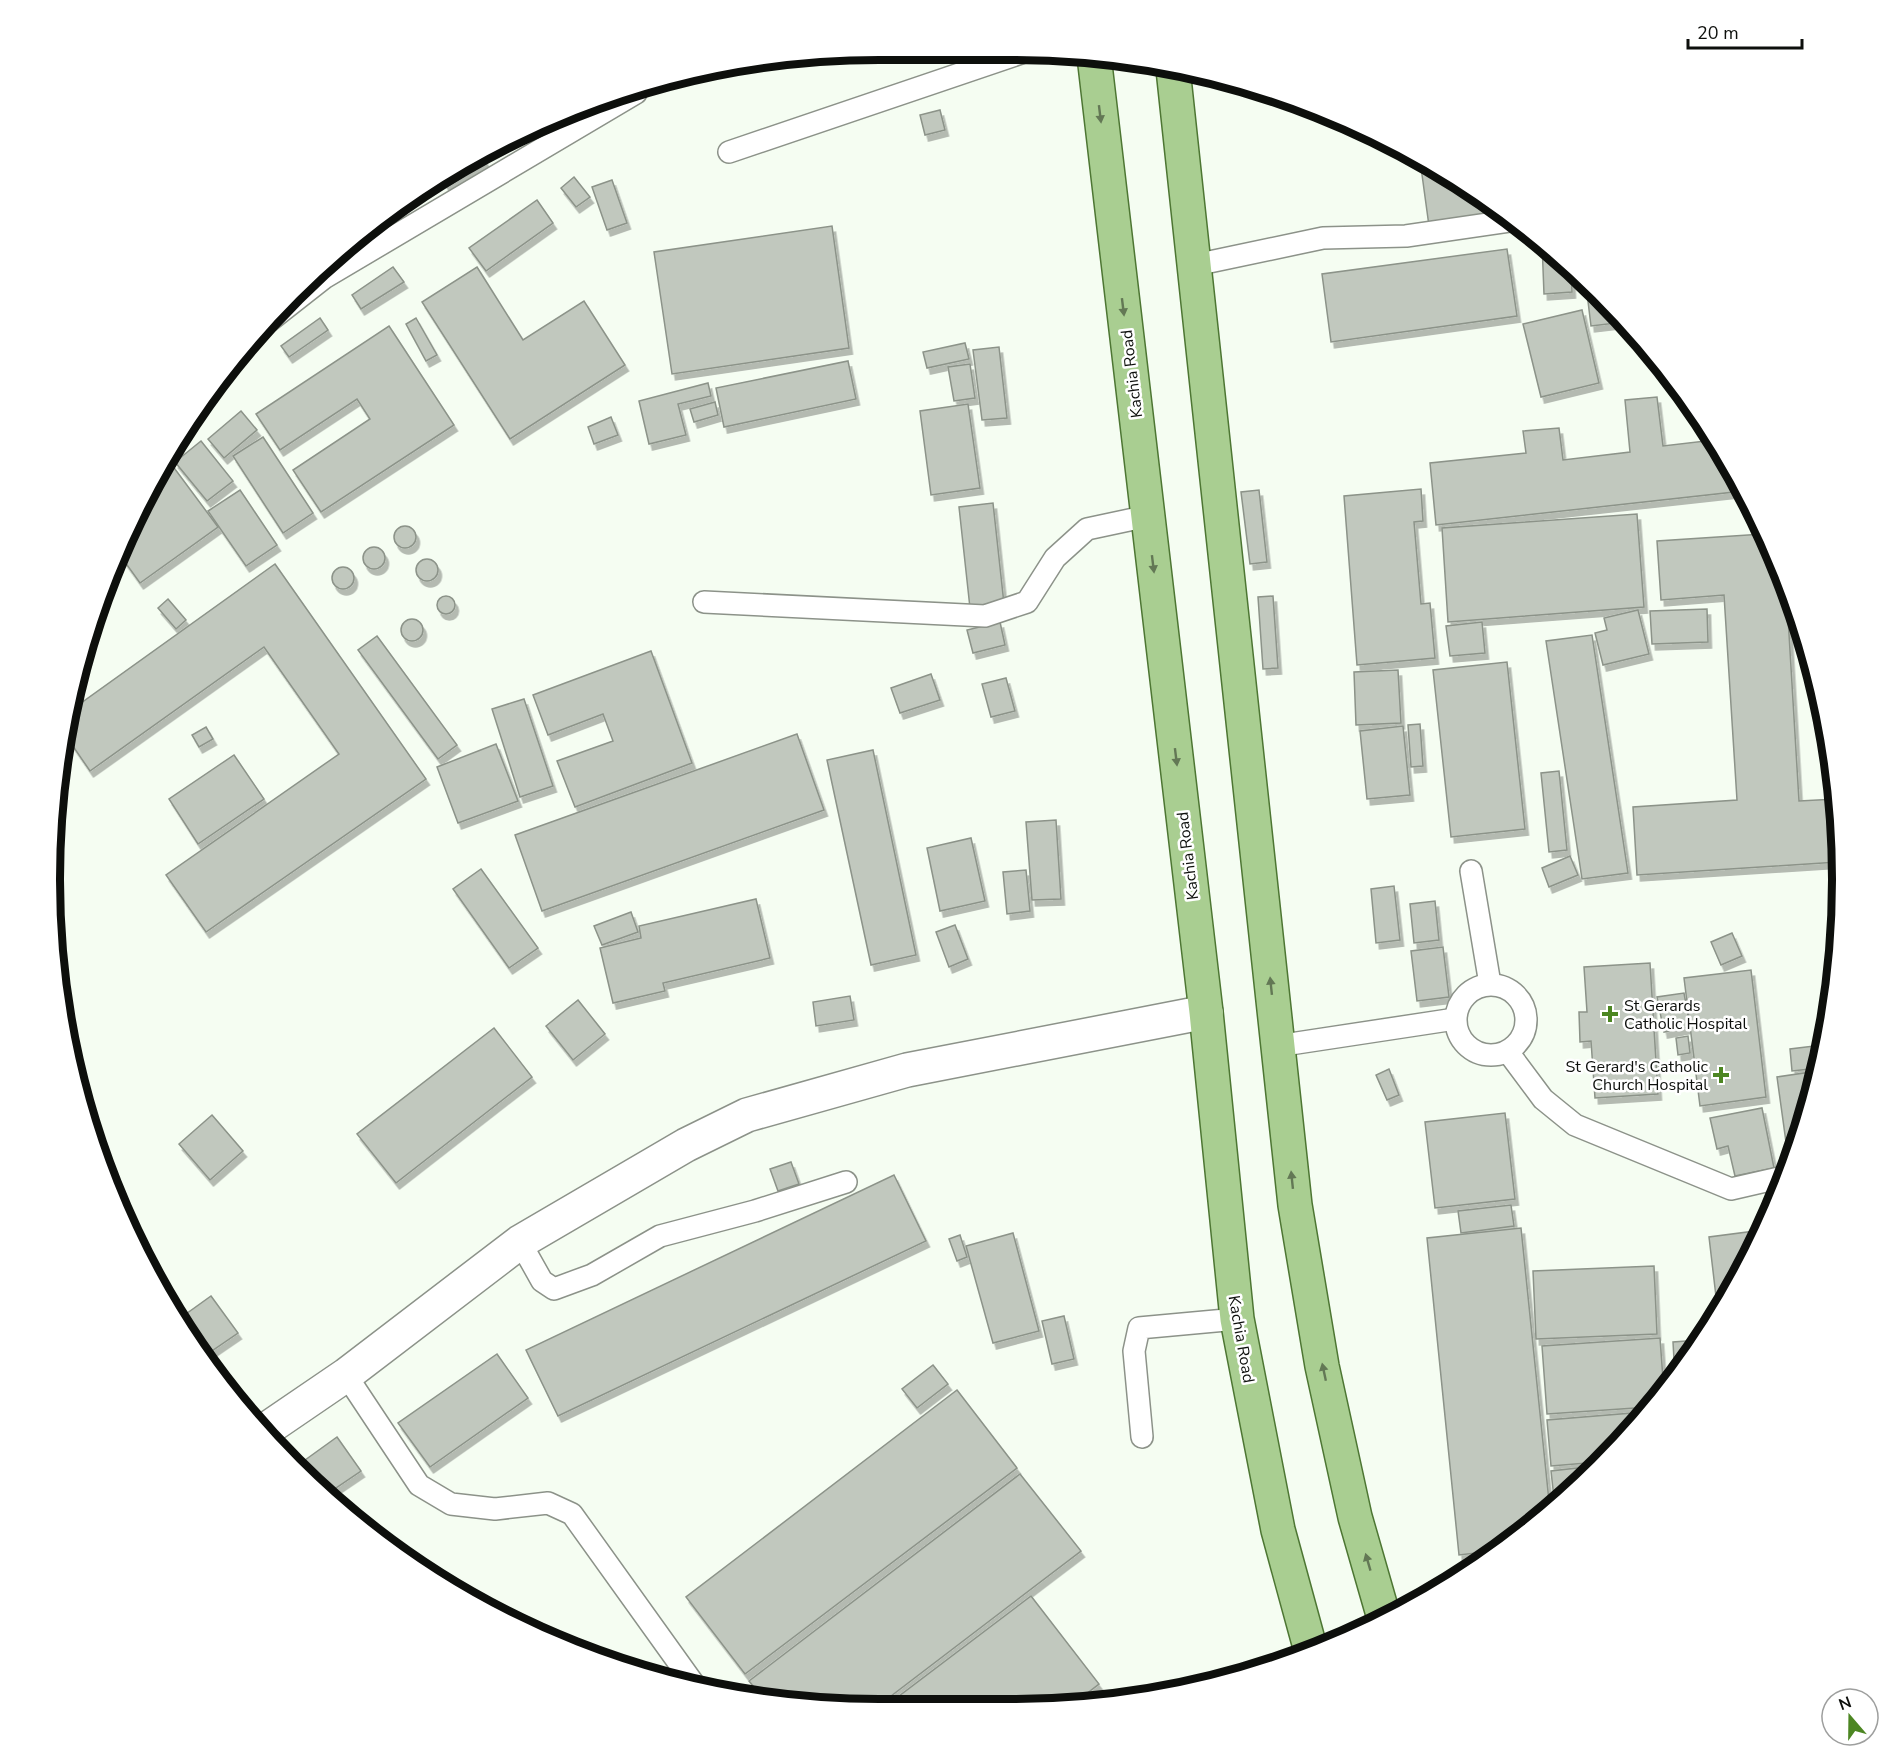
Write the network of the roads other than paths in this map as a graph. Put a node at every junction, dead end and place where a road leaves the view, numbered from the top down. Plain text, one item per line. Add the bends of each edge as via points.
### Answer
1 (1001, 60) edge
2 (1095, 65) edge
3 (1174, 76) edge
4 (622, 101) edge
5 (729, 152) dead end
6 (1501, 222) edge
7 (1195, 265) junction
8 (319, 282) edge
9 (1148, 516) junction
10 (704, 602) dead end
11 (1471, 871) dead end
12 (1490, 984) junction
13 (1206, 1012) junction
14 (1455, 1019) junction
15 (1277, 1046) junction
16 (1508, 1052) junction
17 (1775, 1179) edge
18 (846, 1182) dead end
19 (520, 1242) junction
20 (1237, 1319) junction
21 (346, 1375) junction
22 (270, 1427) edge
23 (1142, 1437) dead end
24 (1382, 1610) edge
25 (1309, 1643) edge
26 (688, 1676) edge

1 - 5 lane
2 -> 9 main road, Kachia Road
3 - 7 main road
4 - 8 lane
6 - 7 lane via 1406,236 1323,238
15 -> 7 main road
9 - 10 lane via 1087,530 1055,558 1027,602 986,616
9 -> 13 main road, Kachia Road
11 - 12 lane
12 - 14 lane via 1473,989 1460,1002
12 - 16 lane via 1512,991 1526,1011 1525,1035
13 - 19 street via 907,1070 747,1115 686,1145
13 - 20 main road, Kachia Road
14 - 15 lane
14 - 16 lane via 1462,1043 1484,1056
24 -> 15 main road via 1355,1517 1322,1366 1295,1205
16 - 17 lane via 1543,1099 1575,1125 1731,1190
18 - 19 lane via 660,1236 592,1275 554,1288 542,1281
19 - 21 street
20 - 23 lane via 1139,1328 1134,1351
20 - 25 main road, Kachia Road via 1278,1530
21 - 22 street
21 - 26 lane via 419,1485 451,1504 495,1509 548,1503 572,1514

